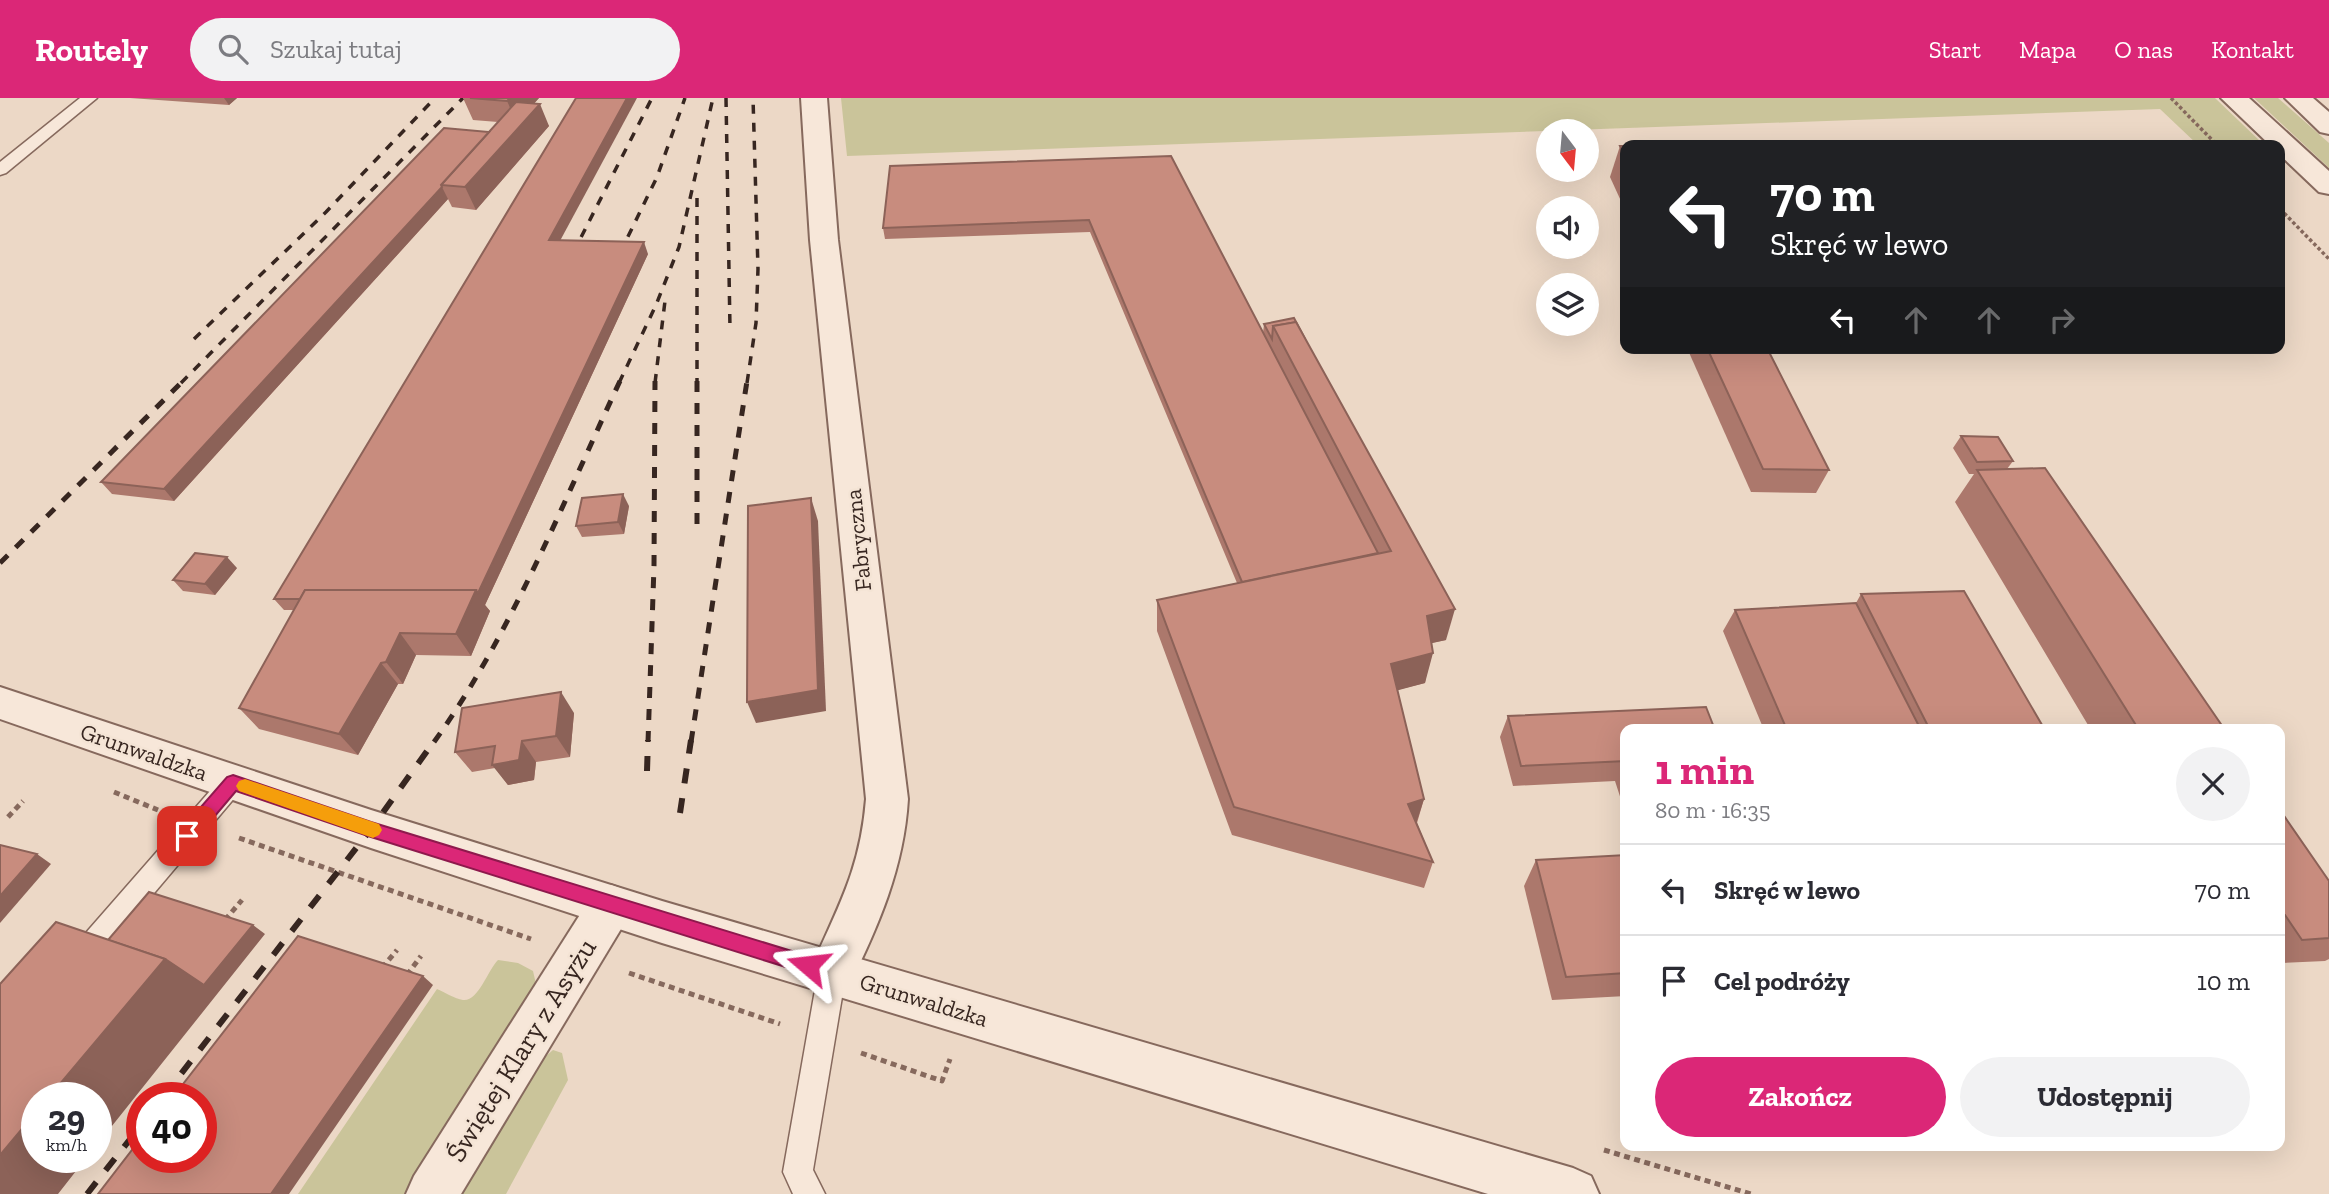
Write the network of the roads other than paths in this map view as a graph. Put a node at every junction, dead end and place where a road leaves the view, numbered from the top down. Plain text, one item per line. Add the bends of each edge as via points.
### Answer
1 (89, 98) edge
2 (814, 98) edge
3 (2234, 98) edge
4 (2298, 98) edge
5 (2329, 126) edge
6 (2279, 140) edge
7 (2285, 145) edge
8 (0, 170) edge
9 (2329, 186) edge
10 (0, 703) edge
11 (233, 782) junction
12 (611, 905) junction
13 (832, 973) junction
14 (61, 982) edge
15 (432, 1194) edge
16 (810, 1194) edge
17 (1573, 1194) edge

1 - 8 lane
2 - 13 street, Fabryczna via 824,240 887,799 886,830 872,887
3 - 6 street
4 - 5 street
7 - 9 street
10 - 11 street, Grunwaldzka
11 - 12 street, Grunwaldzka
11 - 14 lane
12 - 13 street, Grunwaldzka
12 - 15 street, Świętej Klary z Asyżu
13 - 16 lane via 798,1172
13 - 17 street, Grunwaldzka

